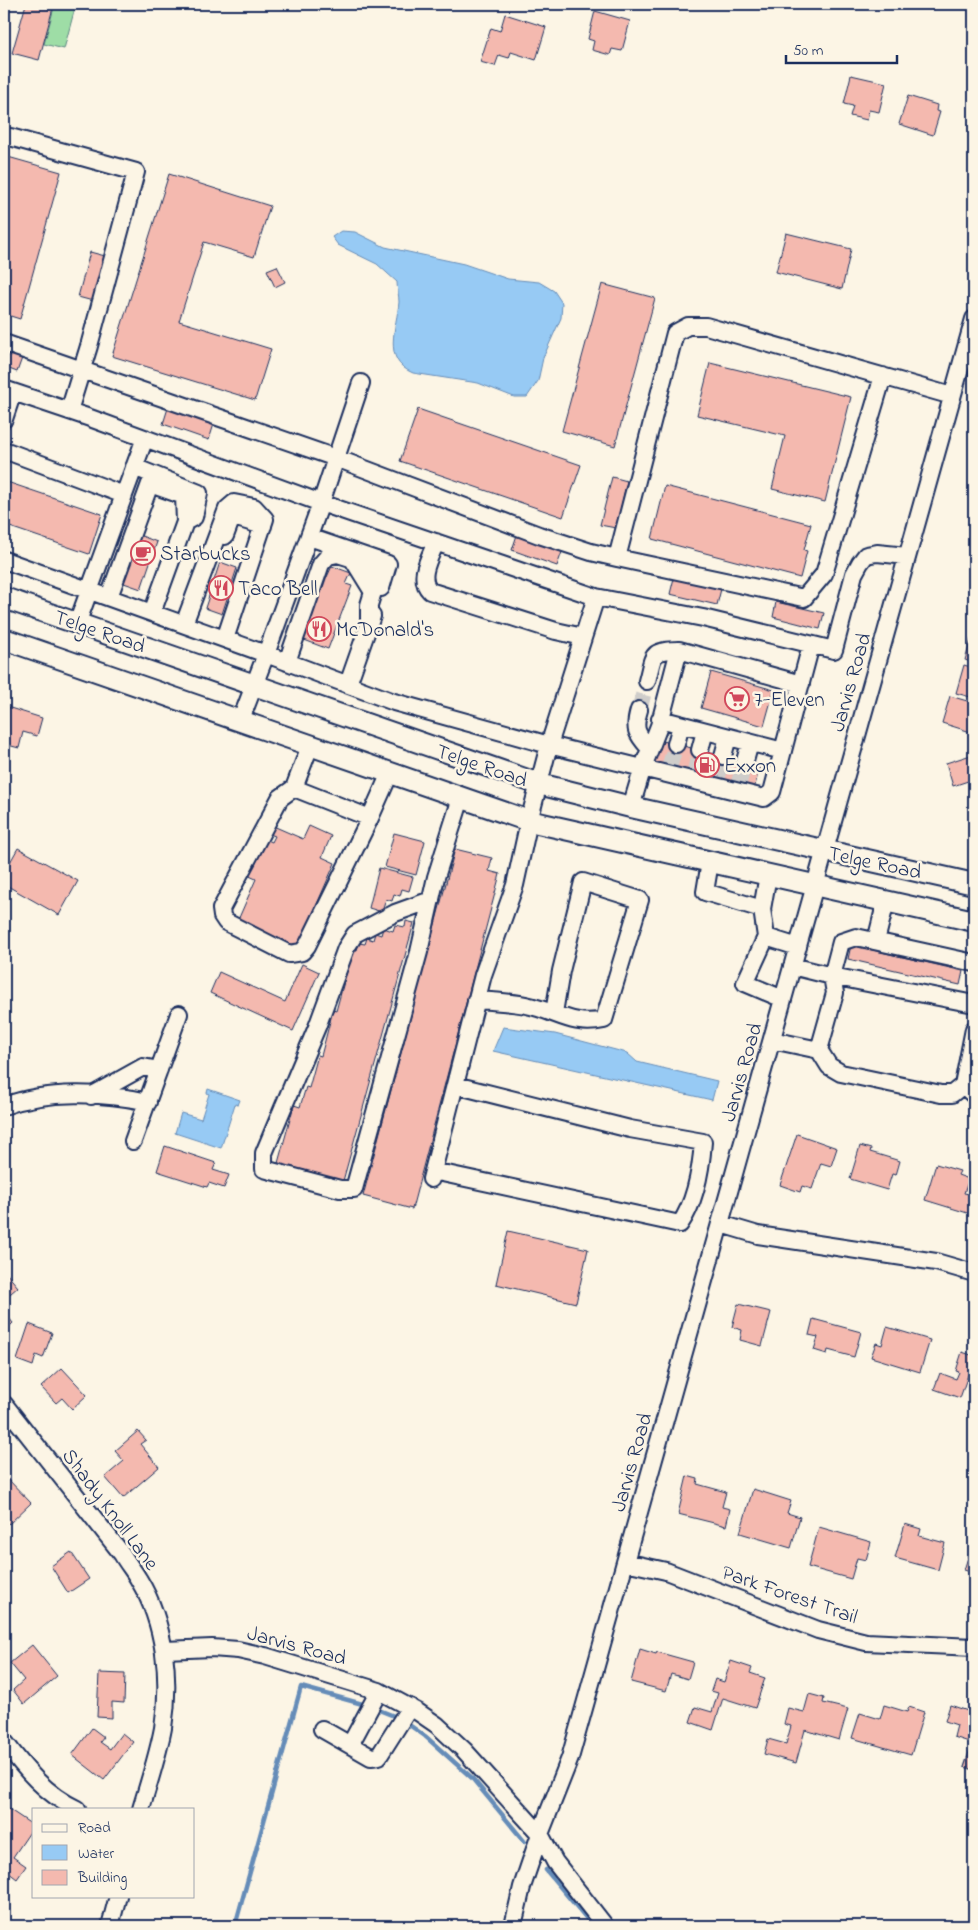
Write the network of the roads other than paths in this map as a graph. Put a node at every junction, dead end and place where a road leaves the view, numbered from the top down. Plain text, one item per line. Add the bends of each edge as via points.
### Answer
1 (4, 137) edge
2 (974, 319) edge
3 (4, 343) edge
4 (82, 370) junction
5 (883, 376) junction
6 (362, 383) dead end
7 (8, 390) edge
8 (952, 396) junction
9 (69, 410) junction
10 (4, 419) edge
11 (145, 438) junction
12 (4, 450) edge
13 (336, 458) junction
14 (134, 467) junction
15 (124, 495) junction
16 (322, 503) junction
17 (185, 522) junction
18 (309, 537) junction
19 (436, 542) junction
20 (907, 556) junction
21 (617, 558) junction
22 (4, 560) edge
23 (90, 590) junction
24 (109, 597) junction
25 (596, 597) junction
26 (4, 598) edge
27 (152, 613) junction
28 (77, 624) junction
29 (369, 625) junction
30 (188, 626) junction
31 (583, 637) junction
32 (4, 639) edge
33 (224, 639) junction
34 (811, 645) junction
35 (679, 650) junction
36 (266, 654) junction
37 (287, 662) junction
38 (646, 681) tunnel mouth
39 (348, 684) junction
40 (801, 684) junction
41 (254, 686) junction
42 (639, 710) tunnel mouth
43 (660, 719) junction
44 (240, 722) junction
45 (681, 724) junction
46 (705, 731) junction
47 (728, 737) junction
48 (750, 743) junction
49 (676, 744) tunnel mouth
50 (549, 745) junction
51 (310, 746) junction
52 (650, 749) junction
53 (700, 750) tunnel mouth
54 (783, 752) junction
55 (723, 756) tunnel mouth
56 (745, 761) tunnel mouth
57 (642, 767) junction
58 (390, 774) junction
59 (539, 784) junction
60 (294, 788) junction
61 (461, 798) junction
62 (631, 807) junction
63 (370, 818) junction
64 (529, 821) junction
65 (824, 851) junction
66 (710, 862) junction
67 (768, 875) junction
68 (974, 884) edge
69 (815, 885) junction
70 (431, 900) junction
71 (886, 901) junction
72 (762, 909) junction
73 (974, 921) edge
74 (766, 937) junction
75 (876, 941) junction
76 (798, 947) junction
77 (974, 963) edge
78 (792, 966) junction
79 (832, 976) junction
80 (783, 999) junction
81 (476, 1000) junction
82 (974, 1004) edge
83 (554, 1013) junction
84 (179, 1014) dead end
85 (974, 1029) edge
86 (772, 1040) junction
87 (819, 1050) junction
88 (159, 1070) junction
89 (455, 1086) junction
90 (968, 1090) edge
91 (90, 1096) junction
92 (148, 1102) junction
93 (4, 1106) edge
94 (134, 1141) dead end
95 (720, 1224) junction
96 (974, 1273) edge
97 (4, 1404) edge
98 (625, 1562) junction
99 (974, 1647) edge
100 (164, 1650) junction
101 (379, 1691) junction
102 (410, 1707) junction
103 (322, 1729) dead end
104 (4, 1742) edge
105 (350, 1746) junction
106 (75, 1808) edge
107 (141, 1808) edge
108 (540, 1834) junction
109 (117, 1898) edge
110 (110, 1926) edge
111 (513, 1926) edge
112 (605, 1926) edge

1 - 4 street via 136,172
2 - 8 street, Jarvis Road
3 - 4 street
4 - 9 street
4 - 13 street
5 - 8 street
5 - 21 street via 824,574 804,598
5 - 21 street via 706,326 688,326 675,333
6 - 13 street
7 - 9 street
7 - 10 street
8 - 20 street, Jarvis Road
9 - 11 street
11 - 14 street
11 - 16 street
12 - 15 street
13 - 16 street
13 - 21 street via 539,535
14 - 15 street
14 - 17 street via 200,493 194,517
15 - 23 street
16 - 18 street
16 - 19 street
17 - 24 street via 184,496 150,484
17 - 27 street
18 - 29 street via 388,564
18 - 36 street
19 - 25 street
19 - 31 street via 423,577 430,591
20 - 34 street via 866,555 854,574 834,650
20 - 65 street, Jarvis Road
22 - 23 street
23 - 24 street
23 - 28 street
24 - 27 street
25 - 31 street
25 - 34 street via 703,618
26 - 28 main road, Telge Road
27 - 30 street
28 - 41 main road, Telge Road
29 - 37 street via 369,605 376,572 370,564 338,554 328,556 322,564
29 - 39 street
30 - 33 street
30 - 33 street via 227,509 234,503 254,507 264,523
31 - 50 street
32 - 44 main road, Telge Road
33 - 36 street
34 - 40 street
35 - 38 street via 660,650 654,656
35 - 40 street
35 - 43 street
36 - 37 street
36 - 41 street
37 - 39 street
39 - 50 street via 394,702
40 - 54 street
41 - 44 street
41 - 59 main road, Telge Road
42 - 52 street via 636,733
43 - 45 street
43 - 52 street
44 - 51 main road, Telge Road
45 - 46 street
45 - 49 street
46 - 47 street
46 - 53 street
47 - 48 street
47 - 55 street
48 - 54 street
48 - 56 street
50 - 57 street
50 - 59 street
51 - 58 main road, Telge Road
51 - 60 street
52 - 57 street
54 - 57 street via 772,792 764,798 693,777
57 - 62 street
58 - 61 main road, Telge Road
58 - 63 street
59 - 62 main road, Telge Road
59 - 64 street
60 - 63 street
60 - 63 street via 280,798 221,909 226,922 289,954 302,952 307,946
61 - 64 main road, Telge Road
61 - 70 street
62 - 65 main road, Telge Road
64 - 66 main road, Telge Road
64 - 81 street via 515,885
65 - 68 main road, Telge Road
65 - 69 street, Jarvis Road
66 - 67 main road, Telge Road
66 - 72 street via 705,892
67 - 69 main road, Telge Road
67 - 72 street
69 - 71 main road, Telge Road
69 - 76 street, Jarvis Road
70 - 70 street via 354,1189 340,1189 264,1170 264,1153 346,948 355,934 395,913
71 - 73 main road, Telge Road
71 - 75 street
72 - 74 street
74 - 76 street
74 - 80 street via 745,984
75 - 77 street
75 - 79 street via 856,937 841,942
76 - 78 street, Jarvis Road
78 - 79 street
78 - 80 street, Jarvis Road
79 - 82 street
79 - 87 street via 835,993
80 - 86 street, Jarvis Road
81 - 83 street via 527,1005
81 - 89 street
83 - 83 street via 576,1022 604,1020 640,900 583,882
84 - 88 street
85 - 90 street
86 - 87 street
86 - 95 street, Jarvis Road
87 - 90 street via 829,1066 841,1073 942,1094
88 - 91 street via 143,1067
88 - 92 street
89 - 89 street via 432,1175 680,1224 685,1217 701,1168 703,1142 630,1129
91 - 92 street via 126,1097
91 - 93 street via 57,1095
92 - 94 street
95 - 96 street via 758,1235 936,1262
95 - 98 street, Jarvis Road
97 - 100 street, Shady Knoll Lane via 140,1580 154,1613
98 - 99 street, Park Forest Trail via 666,1572 818,1630 866,1642
98 - 108 street, Jarvis Road via 570,1758
100 - 101 street, Jarvis Road via 238,1650
100 - 107 street, Shady Knoll Lane via 166,1689 163,1727
101 - 102 street, Jarvis Road
101 - 105 street
102 - 105 street via 379,1756 371,1757
102 - 108 street, Jarvis Road via 464,1750
103 - 105 street
104 - 106 street via 47,1789
108 - 111 street
108 - 112 street, Jarvis Road via 556,1862
109 - 110 street

